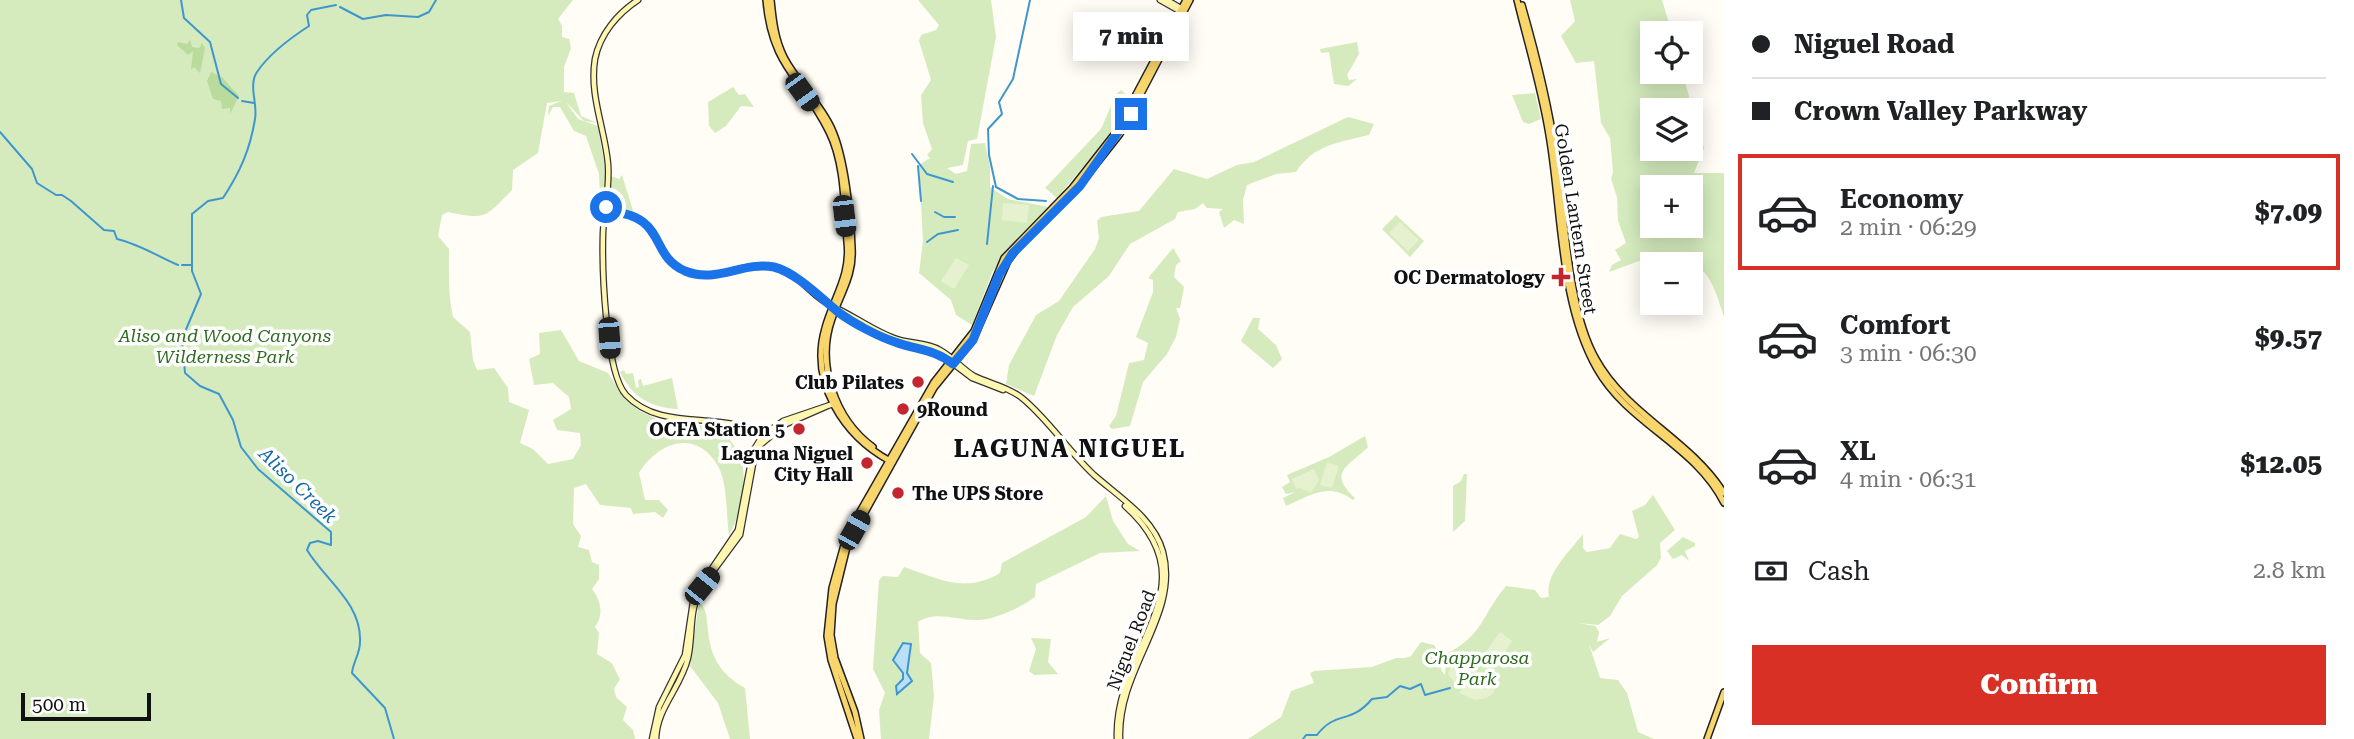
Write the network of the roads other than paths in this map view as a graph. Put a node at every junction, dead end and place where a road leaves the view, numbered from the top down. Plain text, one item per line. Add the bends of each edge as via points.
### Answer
1 (638, 0) edge
2 (768, 0) edge
3 (1160, 0) edge
4 (1167, 0) edge
5 (1188, 0) edge
6 (1521, 7) edge
7 (1183, 11) junction
8 (1530, 47) junction
9 (805, 91) junction
10 (843, 170) junction
11 (841, 186) junction
12 (1559, 201) junction
13 (846, 202) junction
14 (1564, 208) junction
15 (606, 211) junction
16 (1561, 216) junction
17 (834, 307) junction
18 (911, 344) junction
19 (953, 362) junction
20 (824, 363) junction
21 (991, 384) junction
22 (833, 404) junction
23 (764, 437) junction
24 (858, 437) junction
25 (891, 460) junction
26 (1093, 473) junction
27 (747, 474) junction
28 (1099, 483) junction
29 (1110, 489) junction
30 (749, 492) junction
31 (1724, 493) edge
32 (744, 503) junction
33 (1724, 503) edge
34 (848, 543) junction
35 (726, 554) junction
36 (840, 555) junction
37 (840, 571) junction
38 (1724, 692) edge
39 (1724, 708) edge
40 (654, 739) edge
41 (859, 739) edge
42 (1119, 739) edge
43 (1709, 739) edge

1 - 15 main road via 615,20 596,57 594,92 608,166
2 - 9 main road via 769,27
3 - 7 main road
4 - 7 main road
5 - 7 main road
6 - 8 main road, Golden Lantern Street
7 - 19 main road via 1120,126 1077,182 1004,258 974,331
8 - 12 main road, Golden Lantern Street
8 - 14 main road, Golden Lantern Street via 1552,129
9 - 10 main road via 833,131
9 - 11 main road via 830,133
10 - 11 main road
10 - 13 main road
11 - 13 main road
11 - 17 main road via 847,267
12 - 14 main road
12 - 16 main road, Golden Lantern Street
13 - 17 main road via 852,260 845,291
14 - 16 main road
14 - 31 main road, Golden Lantern Street via 1580,321 1598,363 1616,388 1694,454
15 - 17 main road, Niguel Road via 643,220 671,261 687,272 707,276 771,266 794,276
15 - 23 main road via 603,248 610,354 622,388 644,410 655,414 739,426
16 - 33 main road, Golden Lantern Street via 1575,313 1596,368 1629,408 1700,466
17 - 18 main road, Niguel Road
17 - 18 main road, Niguel Road via 889,340
17 - 20 main road via 823,333
18 - 19 main road, Niguel Road via 932,347
19 - 21 main road, Niguel Road
19 - 25 main road
20 - 22 main road
20 - 24 main road via 838,404
21 - 26 main road, Niguel Road via 1023,398
21 - 28 main road, Niguel Road via 1028,407
22 - 23 main road
22 - 24 main road via 844,425
23 - 27 main road via 753,451
23 - 30 main road via 755,455
24 - 25 main road
25 - 34 main road
25 - 36 main road via 850,527
26 - 28 main road
26 - 29 main road, Niguel Road
27 - 30 main road
27 - 32 main road
28 - 29 main road
28 - 42 main road, Niguel Road via 1146,526 1164,576 1159,604 1123,686
29 - 42 main road, Niguel Road via 1156,535 1167,577 1163,605 1129,680
30 - 32 main road
30 - 35 main road via 744,523
32 - 35 main road
34 - 36 main road
34 - 37 main road
35 - 40 main road via 697,596 688,657 660,713
36 - 37 main road
36 - 41 main road via 827,636
37 - 41 main road via 832,644
38 - 43 main road
39 - 43 main road

